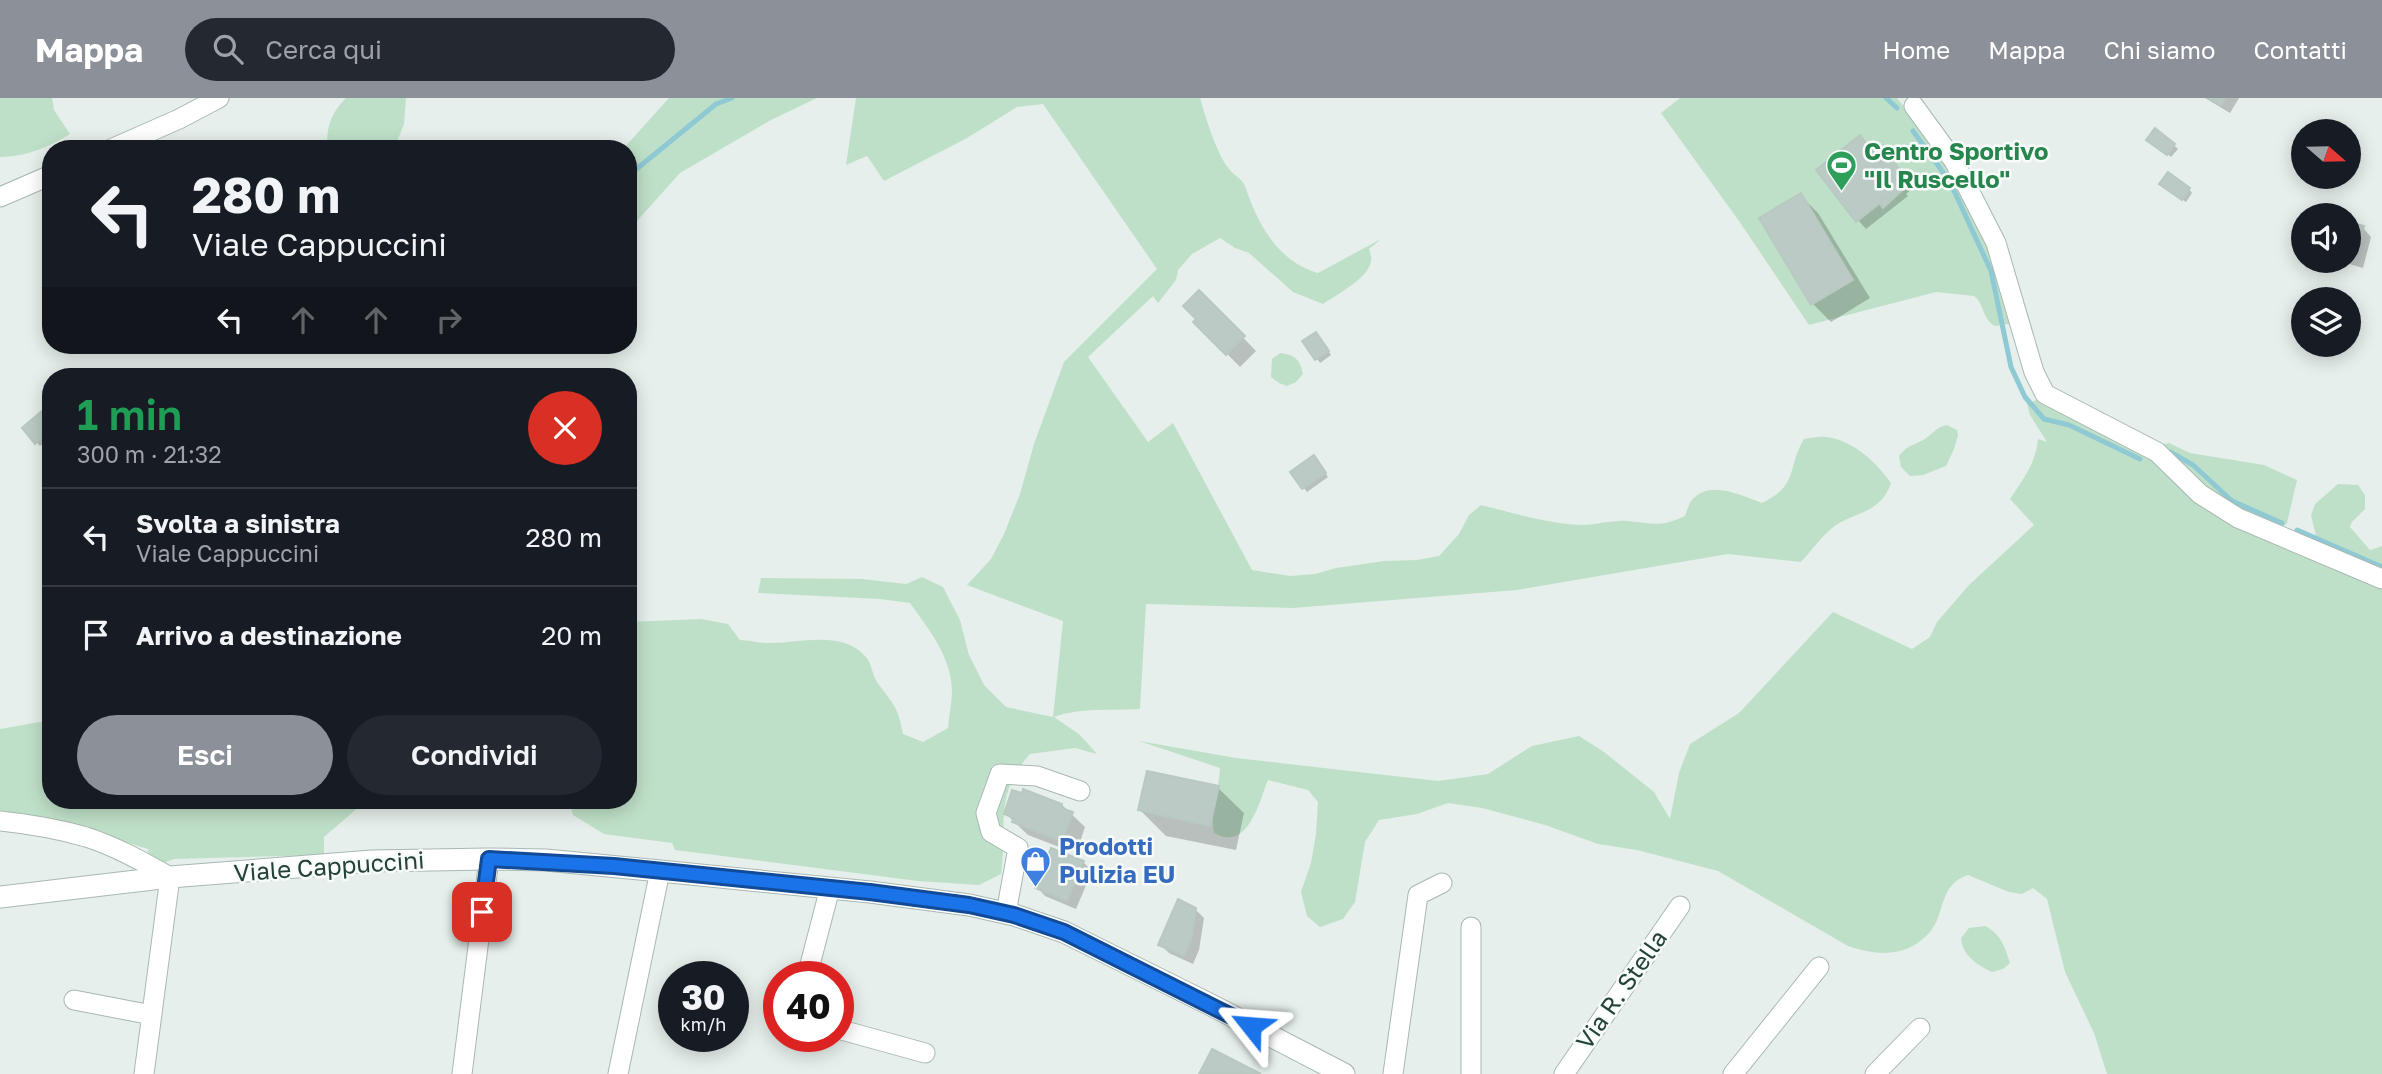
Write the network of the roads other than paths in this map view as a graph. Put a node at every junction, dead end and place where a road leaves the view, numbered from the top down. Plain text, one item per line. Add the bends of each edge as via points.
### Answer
1 (219, 98) edge
2 (1914, 106) dead end
3 (131, 140) edge
4 (42, 179) edge
5 (0, 197) edge
6 (2382, 579) edge
7 (1080, 791) dead end
8 (0, 821) edge
9 (489, 859) junction
10 (660, 871) junction
11 (170, 877) junction
12 (1442, 883) dead end
13 (830, 888) junction
14 (0, 897) edge
15 (1679, 905) dead end
16 (1006, 913) junction
17 (1471, 927) dead end
18 (811, 961) edge
19 (1819, 967) dead end
20 (74, 1000) dead end
21 (152, 1015) junction
22 (1920, 1028) dead end
23 (854, 1033) edge
24 (925, 1053) dead end
25 (144, 1074) edge
26 (462, 1074) edge
27 (618, 1074) edge
28 (1344, 1074) edge
29 (1393, 1074) edge
30 (1471, 1074) edge
31 (1564, 1074) edge
32 (1733, 1074) edge
33 (1874, 1074) edge

1 - 3 street
2 - 6 street via 1954,161 1996,243 2034,372 2045,394 2157,452 2200,494 2238,518
4 - 5 street
7 - 16 street via 1037,776 1000,774 986,813 991,832 1018,848
8 - 11 street via 87,837
9 - 10 street, Viale Cappuccini
9 - 11 street, Viale Cappuccini via 372,861
9 - 26 street
10 - 13 street, Viale Cappuccini
10 - 27 street
11 - 14 street, Viale Cappuccini
11 - 21 street
12 - 29 street via 1418,895
13 - 16 street, Viale Cappuccini
13 - 18 street
15 - 31 street, Via R. Stella
16 - 28 street, Viale Cappuccini via 1064,932
17 - 30 street
19 - 32 street
20 - 21 street
21 - 25 street
22 - 33 street
23 - 24 street

